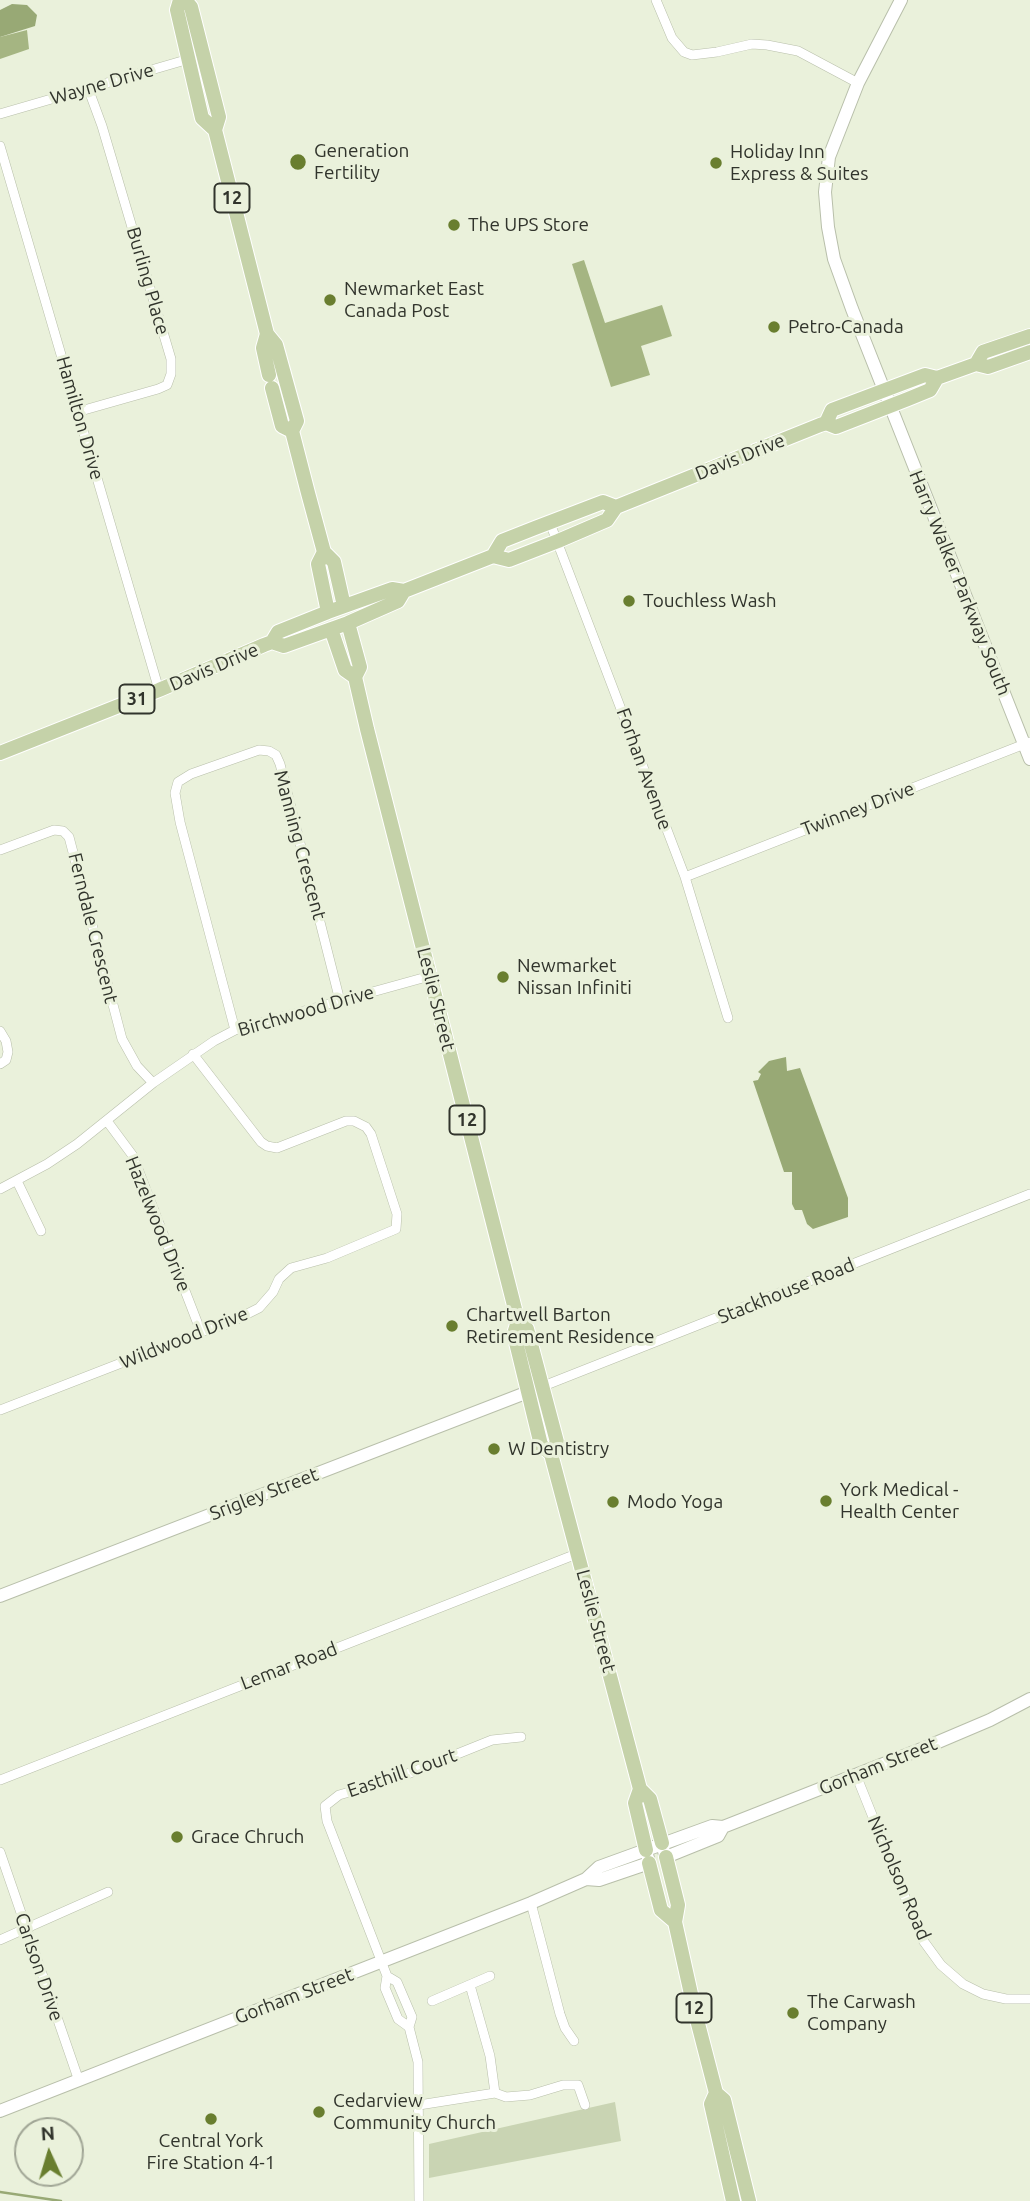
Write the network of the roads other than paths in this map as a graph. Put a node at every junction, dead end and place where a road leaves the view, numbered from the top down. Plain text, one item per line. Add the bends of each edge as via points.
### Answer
1 (183, 0) edge
2 (656, 0) edge
3 (901, 0) edge
4 (201, 48) junction
5 (189, 59) junction
6 (859, 83) junction
7 (88, 88) junction
8 (0, 114) edge
9 (215, 130) junction
10 (0, 146) edge
11 (267, 334) junction
12 (1030, 337) edge
13 (1030, 352) edge
14 (976, 364) junction
15 (937, 378) junction
16 (884, 390) junction
17 (890, 406) junction
18 (77, 412) junction
19 (826, 423) junction
20 (292, 430) junction
21 (616, 507) junction
22 (550, 523) junction
23 (558, 541) junction
24 (324, 552) junction
25 (493, 556) junction
26 (404, 591) junction
27 (344, 606) junction
28 (328, 612) junction
29 (348, 623) junction
30 (331, 629) junction
31 (272, 642) junction
32 (355, 677) junction
33 (159, 690) junction
34 (1027, 743) edge
35 (0, 753) edge
36 (1030, 759) edge
37 (0, 850) edge
38 (685, 877) junction
39 (430, 976) junction
40 (340, 1001) junction
41 (727, 1018) dead end
42 (235, 1030) junction
43 (0, 1031) edge
44 (193, 1054) junction
45 (0, 1064) edge
46 (153, 1083) junction
47 (107, 1121) junction
48 (17, 1181) junction
49 (0, 1189) edge
50 (1030, 1195) edge
51 (41, 1231) dead end
52 (201, 1332) junction
53 (535, 1389) junction
54 (0, 1410) edge
55 (579, 1553) junction
56 (0, 1596) edge
57 (1030, 1699) edge
58 (521, 1737) dead end
59 (856, 1775) junction
60 (0, 1780) edge
61 (640, 1789) junction
62 (664, 1850) junction
63 (0, 1853) edge
64 (648, 1857) junction
65 (108, 1892) dead end
66 (531, 1903) junction
67 (675, 1922) junction
68 (26, 1929) junction
69 (0, 1940) edge
70 (382, 1963) junction
71 (490, 1976) dead end
72 (470, 1985) junction
73 (1030, 1999) edge
74 (432, 2001) dead end
75 (574, 2041) dead end
76 (79, 2081) junction
77 (495, 2092) junction
78 (716, 2093) junction
79 (419, 2105) junction
80 (585, 2105) dead end
81 (0, 2111) edge
82 (419, 2201) edge
83 (733, 2201) edge
84 (749, 2201) edge

1 - 4 main road, Leslie Street / 12 via 191,7
1 - 5 main road, Leslie Street / 12 via 177,10
2 - 6 street via 672,38 684,52 692,55 767,45 798,51
3 - 6 street, Harry Walker Parkway South
4 - 5 street, Wayne Drive
4 - 9 main road, Leslie Street / 12 via 219,117
5 - 7 street, Wayne Drive
5 - 9 main road, Leslie Street / 12 via 202,118
6 - 16 street, Harry Walker Parkway South via 829,157 825,192 834,259
7 - 8 street, Wayne Drive
7 - 18 street, Burling Place via 171,359 171,374 167,385 158,389
9 - 11 main road, Leslie Street / 12
10 - 18 street, Hamilton Drive
11 - 20 main road, Leslie Street / 12 via 276,345 297,421
11 - 20 main road, Leslie Street / 12 via 263,348 270,382 282,425
12 - 14 main road, Davis Drive / 31 via 983,352
13 - 14 main road, Davis Drive / 31 via 988,367
14 - 15 main road, Davis Drive / 31
15 - 16 main road, Davis Drive / 31 via 925,375
15 - 17 main road, Davis Drive / 31 via 930,390
16 - 17 street, Harry Walker Parkway South
16 - 19 main road, Davis Drive / 31 via 832,410
17 - 19 main road, Davis Drive / 31 via 836,428
17 - 34 street, Harry Walker Parkway South
18 - 33 street, Hamilton Drive
19 - 21 main road, Davis Drive / 31
20 - 24 main road, Leslie Street / 12
21 - 22 main road, Davis Drive / 31 via 603,502
21 - 23 main road, Davis Drive / 31 via 607,520
22 - 23 street, Forhan Avenue
22 - 25 main road, Davis Drive / 31 via 502,541
23 - 25 main road, Davis Drive / 31 via 509,560
23 - 38 street, Forhan Avenue
24 - 27 main road, Leslie Street / 12 via 334,562
24 - 28 main road, Leslie Street / 12 via 318,564
25 - 26 main road, Davis Drive / 31
26 - 27 main road, Davis Drive / 31 via 391,589
26 - 29 main road, Davis Drive / 31 via 398,601
27 - 28 main road, Davis Drive / 31
27 - 29 street, Leslie Street / 12
28 - 30 street, Leslie Street / 12
28 - 31 main road, Davis Drive / 31 via 278,632
29 - 30 main road, Davis Drive / 31
29 - 32 main road, Leslie Street / 12 via 360,667
30 - 31 main road, Davis Drive / 31 via 284,646
30 - 32 main road, Leslie Street / 12 via 345,670
31 - 33 main road, Davis Drive / 31
32 - 39 main road, Leslie Street / 12
33 - 35 main road, Davis Drive / 31
34 - 36 street, Harry Walker Parkway South
34 - 38 street, Twinney Drive
37 - 46 street, Ferndale Crescent via 54,831 69,837 122,1039
38 - 41 street, Forhan Avenue
39 - 40 street, Birchwood Drive
39 - 53 main road, Leslie Street / 12 via 518,1321 527,1329
40 - 42 street, Birchwood Drive
40 - 42 street, Manning Crescent via 280,764 276,755 259,750 191,774 178,782 175,793
42 - 44 street, Birchwood Drive
43 - 45 street via 8,1052
44 - 46 street, Birchwood Drive
44 - 52 street, Wildwood Drive via 267,1146 277,1148 346,1121 363,1124 371,1134 398,1222 396,1228 327,1258 291,1268 259,1308
46 - 47 street, Birchwood Drive
47 - 48 street
47 - 52 street, Hazelwood Drive via 132,1156
48 - 49 street
48 - 51 street
50 - 53 street, Stackhouse Road
52 - 54 street, Wildwood Drive
53 - 55 main road, Leslie Street / 12 via 557,1442 551,1454
53 - 56 street, Srigley Street
55 - 60 street, Lemar Road
55 - 61 main road, Leslie Street / 12
57 - 59 street, Gorham Street
58 - 70 street, Easthill Court via 492,1740 395,1779 339,1795 325,1806
59 - 62 street, Gorham Street via 723,1827 718,1836
59 - 73 street, Nicholson Road via 922,1939 941,1965 983,1994
61 - 62 main road, Leslie Street / 12 via 650,1799
61 - 64 main road, Leslie Street / 12 via 635,1803
62 - 64 street, Gorham Street
62 - 67 main road, Leslie Street / 12 via 678,1905
63 - 68 street, Carlson Drive
64 - 66 street, Gorham Street via 599,1881 586,1879
64 - 67 main road, Leslie Street / 12 via 661,1910
65 - 68 street
66 - 70 street, Gorham Street
66 - 75 street via 560,2014
67 - 78 main road, Leslie Street / 12
68 - 69 street
68 - 76 street, Carlson Drive
70 - 76 street, Gorham Street
70 - 79 street via 385,1988 398,2019 409,2027 418,2062
71 - 72 street
72 - 74 street
72 - 77 street
76 - 81 street, Gorham Street
77 - 79 street
77 - 80 street via 530,2095 578,2085
78 - 83 main road, Leslie Street / 12 via 711,2105
78 - 84 main road, Leslie Street / 12 via 724,2100
79 - 82 street

